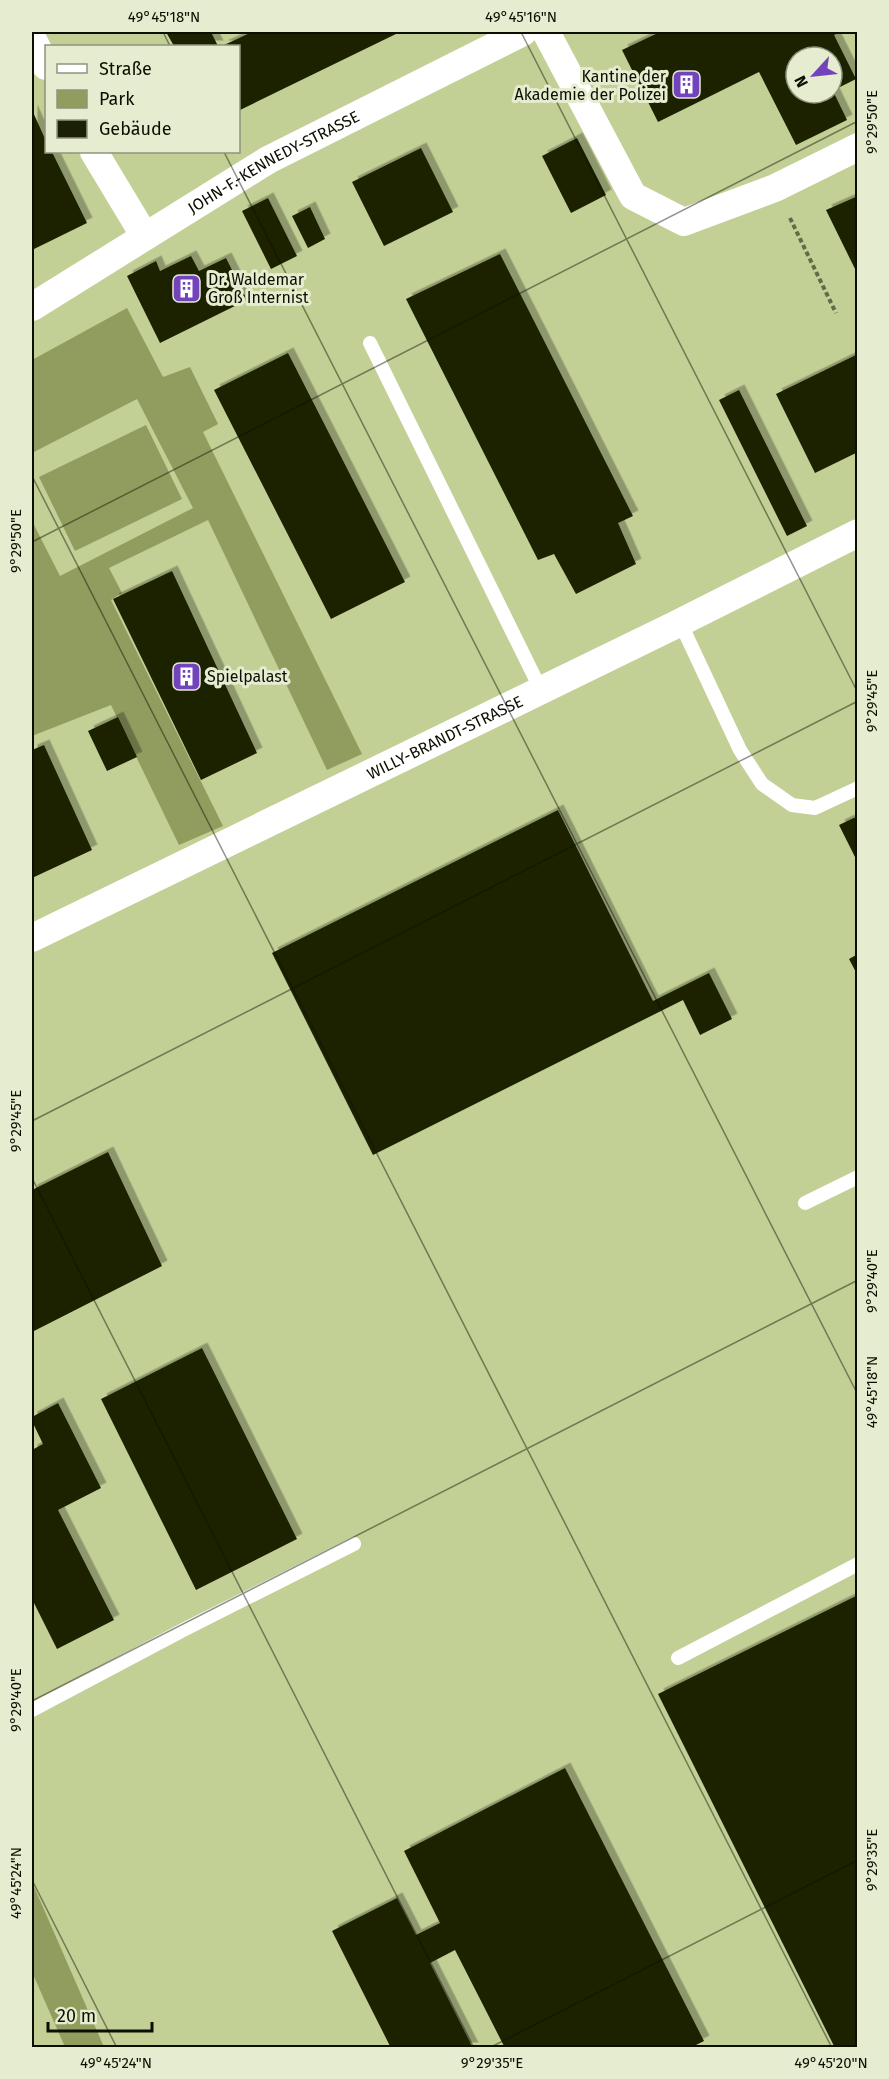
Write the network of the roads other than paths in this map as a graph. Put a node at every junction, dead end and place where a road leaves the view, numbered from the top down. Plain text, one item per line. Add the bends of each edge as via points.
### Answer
1 (523, 32) edge
2 (546, 32) edge
3 (32, 38) edge
4 (45, 64) edge
5 (858, 147) edge
6 (95, 153) edge
7 (144, 235) junction
8 (32, 307) edge
9 (370, 343) dead end
10 (858, 533) edge
11 (680, 622) junction
12 (541, 690) junction
13 (858, 788) edge
14 (32, 938) edge
15 (858, 1177) edge
16 (805, 1203) dead end
17 (354, 1544) dead end
18 (858, 1564) edge
19 (678, 1658) dead end
20 (32, 1710) edge

1 - 7 street, JOHN-F.-KENNEDY-STRASSE via 268,160
2 - 5 street via 633,196 684,222 775,188
3 - 4 street
6 - 7 street
7 - 8 street, JOHN-F.-KENNEDY-STRASSE
9 - 12 lane
10 - 11 street, WILLY-BRANDT-STRASSE
11 - 12 street, WILLY-BRANDT-STRASSE
11 - 13 lane via 740,750 762,784 792,805 815,808
12 - 14 street, WILLY-BRANDT-STRASSE
15 - 16 lane
17 - 20 lane
18 - 19 lane

